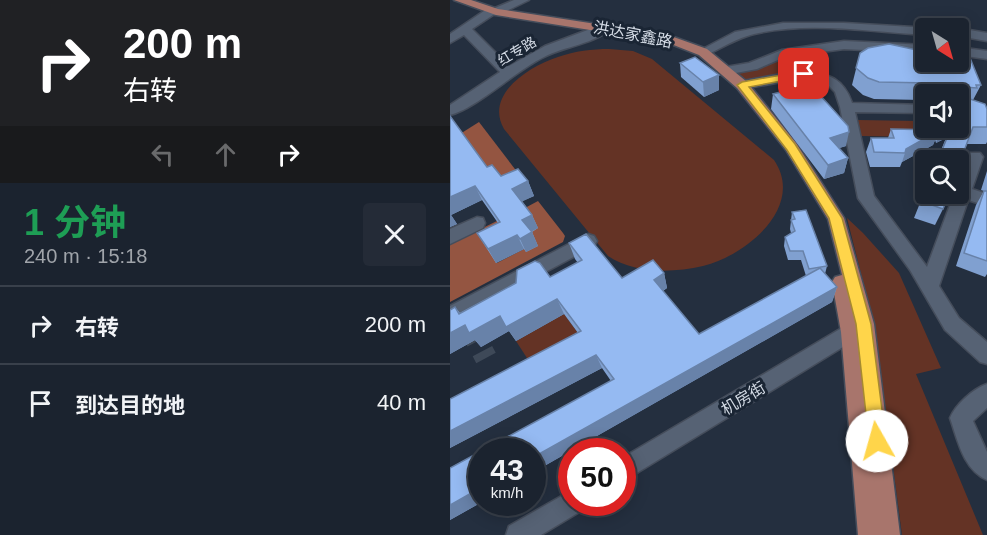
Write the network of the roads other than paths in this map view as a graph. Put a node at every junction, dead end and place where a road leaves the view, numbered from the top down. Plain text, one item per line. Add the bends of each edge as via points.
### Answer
1 (460, 0) edge
2 (523, 0) edge
3 (450, 1) edge
4 (493, 9) edge
5 (465, 29) junction
6 (603, 30) junction
7 (915, 31) edge
8 (969, 33) edge
9 (987, 37) edge
10 (450, 39) edge
11 (915, 48) edge
12 (702, 52) junction
13 (969, 53) edge
14 (987, 55) edge
15 (725, 71) junction
16 (508, 73) junction
17 (742, 85) junction
18 (847, 107) junction
19 (915, 109) edge
20 (450, 111) edge
21 (975, 158) dead end
22 (969, 175) edge
23 (969, 194) edge
24 (987, 200) edge
25 (959, 204) edge
26 (477, 224) dead end
27 (450, 237) edge
28 (588, 241) edge
29 (929, 287) junction
30 (450, 315) edge
31 (857, 328) junction
32 (987, 355) edge
33 (987, 394) edge
34 (636, 462) edge
35 (987, 468) edge
36 (558, 511) edge
37 (518, 535) edge
38 (870, 535) edge
39 (888, 535) edge

1 - 4 main road, 洪达家鑫路
2 - 4 street
3 - 4 main road, 洪达家鑫路
4 - 5 street
4 - 6 main road, 洪达家鑫路
5 - 10 street
5 - 16 street
6 - 12 main road, 洪达家鑫路 via 668,39
6 - 16 street, 红专路 via 536,55
6 - 31 main road, 洪达家鑫路 via 666,42 697,56 736,87 786,149 827,216
7 - 12 street via 798,26 761,29
8 - 9 street
11 - 15 street via 844,45 782,54
12 - 15 main road, 洪达家鑫路
13 - 14 street
15 - 17 main road, 洪达家鑫路
16 - 20 street, 红专路
17 - 18 street via 818,74 834,81 845,95
17 - 31 main road, 洪达家鑫路 via 791,147 836,218
18 - 19 street
18 - 29 street via 866,198
21 - 22 street
23 - 24 street
25 - 29 street
26 - 27 street
28 - 30 street
29 - 32 street via 952,324
31 - 34 street, 机房街
31 - 38 main road, 洪达家鑫路
31 - 39 main road, 洪达家鑫路
33 - 35 street via 961,418 975,456
36 - 37 street

